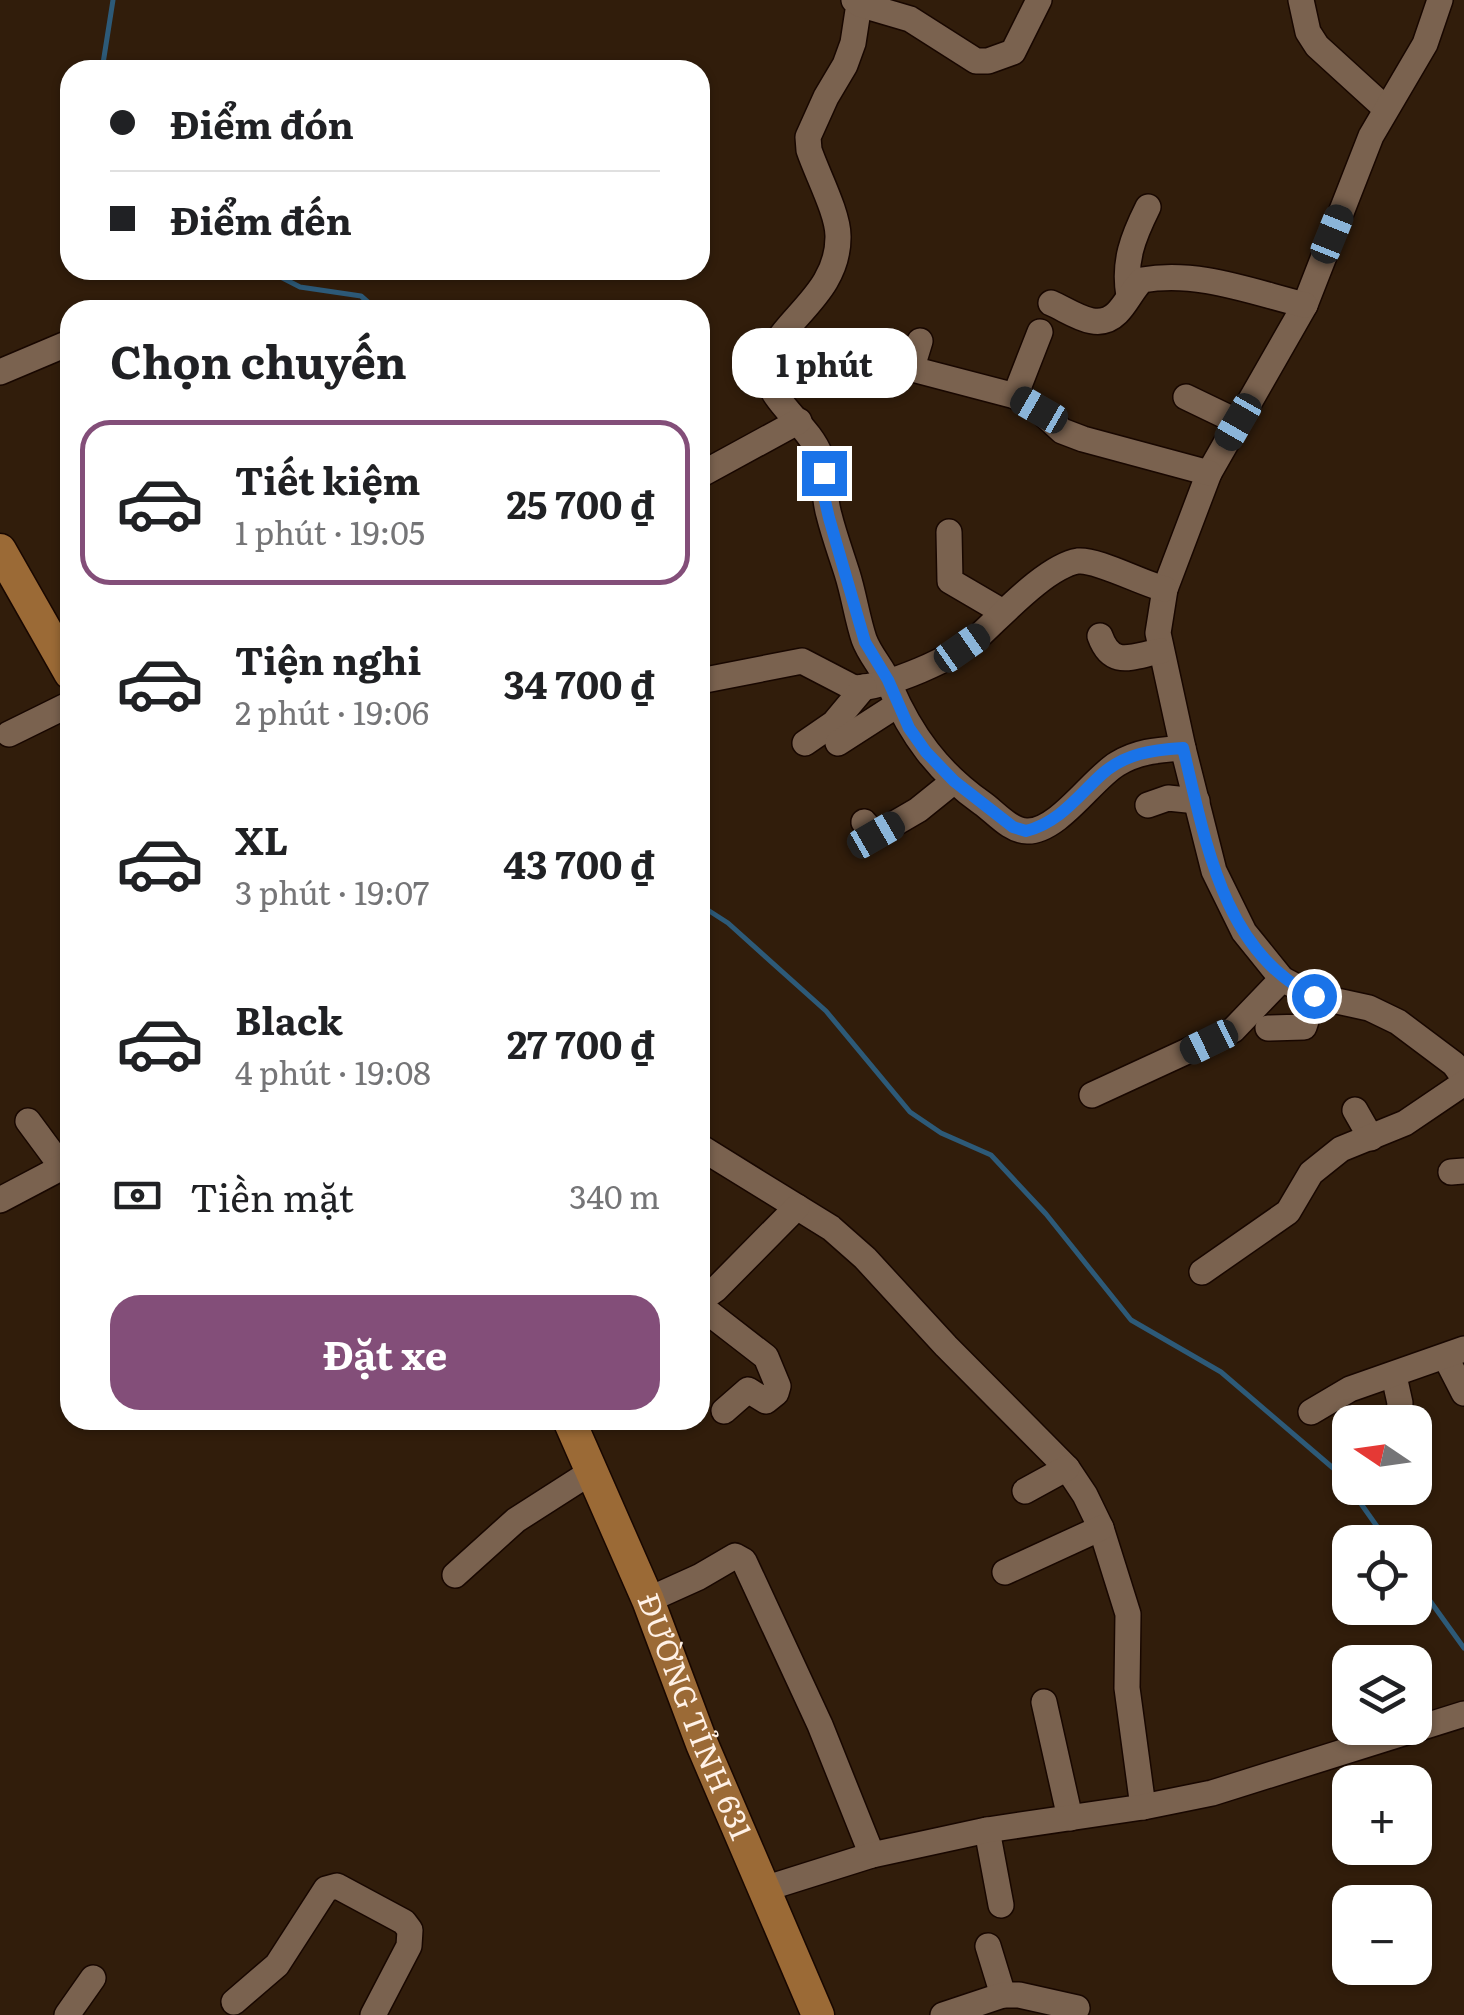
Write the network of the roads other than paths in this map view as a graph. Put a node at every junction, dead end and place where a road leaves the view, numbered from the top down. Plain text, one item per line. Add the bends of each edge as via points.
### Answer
1 (1040, 0) edge
2 (1301, 0) edge
3 (1440, 0) edge
4 (856, 2) edge
5 (1386, 108) junction
6 (1148, 207) dead end
7 (1129, 296) junction
8 (1051, 303) dead end
9 (1305, 305) junction
10 (1040, 332) dead end
11 (920, 341) dead end
12 (60, 347) edge
13 (0, 372) edge
14 (1015, 396) junction
15 (1186, 398) dead end
16 (799, 421) junction
17 (1238, 422) junction
18 (710, 470) edge
19 (1209, 473) junction
20 (949, 532) dead end
21 (0, 550) edge
22 (1165, 589) junction
23 (1003, 612) junction
24 (1100, 636) dead end
25 (1161, 651) junction
26 (60, 656) edge
27 (710, 679) edge
28 (876, 684) junction
29 (897, 705) junction
30 (60, 709) edge
31 (9, 734) dead end
32 (805, 743) dead end
33 (838, 743) dead end
34 (1183, 748) junction
35 (954, 781) junction
36 (1196, 801) junction
37 (1148, 805) dead end
38 (864, 822) dead end
39 (1282, 979) junction
40 (1314, 996) junction
41 (1268, 1028) dead end
42 (1464, 1081) edge
43 (1092, 1095) dead end
44 (1355, 1110) dead end
45 (28, 1120) dead end
46 (1371, 1138) junction
47 (710, 1154) edge
48 (60, 1158) edge
49 (60, 1168) edge
50 (0, 1200) edge
51 (797, 1207) junction
52 (1202, 1272) dead end
53 (710, 1291) edge
54 (710, 1314) edge
55 (1455, 1353) edge
56 (1394, 1376) junction
57 (1464, 1393) edge
58 (1400, 1405) edge
59 (724, 1411) dead end
60 (1311, 1412) dead end
61 (574, 1430) edge
62 (1067, 1468) junction
63 (591, 1472) junction
64 (1025, 1490) dead end
65 (1100, 1528) junction
66 (1006, 1572) dead end
67 (455, 1575) dead end
68 (648, 1600) junction
69 (1044, 1702) dead end
70 (1458, 1716) edge
71 (1143, 1807) junction
72 (1070, 1818) junction
73 (987, 1830) junction
74 (872, 1855) junction
75 (764, 1889) junction
76 (1000, 1905) dead end
77 (988, 1946) dead end
78 (93, 1978) dead end
79 (1003, 1996) junction
80 (234, 2002) dead end
81 (1077, 2008) dead end
82 (67, 2015) edge
83 (373, 2015) edge
84 (818, 2015) edge
85 (943, 2015) edge

1 - 4 street via 1014,52 988,62 910,19
2 - 5 street via 1317,46
3 - 5 street via 1424,44
4 - 16 street via 854,43 808,137 838,234 835,258 815,300 768,357 769,385
5 - 9 street
6 - 7 street via 1130,243
7 - 8 street via 1116,314 1095,323
7 - 9 street via 1142,280 1179,277
9 - 17 street
10 - 14 street
11 - 14 street via 916,370
12 - 13 street
14 - 19 street via 1062,431
15 - 17 street
16 - 18 street
16 - 28 street via 819,453 829,518
17 - 19 street
19 - 22 street
20 - 23 street via 950,581
21 - 26 main road
22 - 23 street via 1074,562
22 - 25 street
23 - 28 street via 962,648
24 - 25 street via 1106,653 1120,658
25 - 34 street
27 - 28 street via 802,661 842,683
28 - 29 street
28 - 32 street
29 - 33 street
29 - 35 street
30 - 31 street
34 - 35 street via 1138,753 1118,763 1057,817 1026,831
34 - 36 street
35 - 38 street via 876,835
36 - 37 street via 1168,798
36 - 39 street via 1227,902
39 - 40 street
39 - 43 street via 1233,1030
40 - 41 street via 1304,1027
40 - 42 street via 1398,1022 1454,1064
42 - 46 street
44 - 46 street
45 - 48 street
46 - 52 street via 1323,1162 1288,1212
47 - 51 street
49 - 50 street
51 - 53 street
51 - 62 street via 865,1258
54 - 59 street via 766,1357 778,1386 766,1401 748,1390
55 - 56 street
55 - 57 street
56 - 58 street
56 - 60 street via 1350,1389
61 - 63 main road, ĐƯỜNG TỈNH 631
62 - 64 street
62 - 65 street
63 - 67 street via 516,1520
63 - 68 main road, ĐƯỜNG TỈNH 631
65 - 66 street
65 - 71 street via 1128,1614 1126,1688
68 - 74 street via 735,1556 744,1561
68 - 75 main road, ĐƯỜNG TỈNH 631
69 - 72 street
70 - 71 street via 1212,1794
71 - 72 street
72 - 73 street
73 - 74 street
73 - 76 street
74 - 75 street
75 - 84 main road, ĐƯỜNG TỈNH 631
77 - 79 street
78 - 82 street
79 - 81 street
79 - 85 street
80 - 83 street via 277,1965 326,1889 337,1886 410,1930 409,1946

